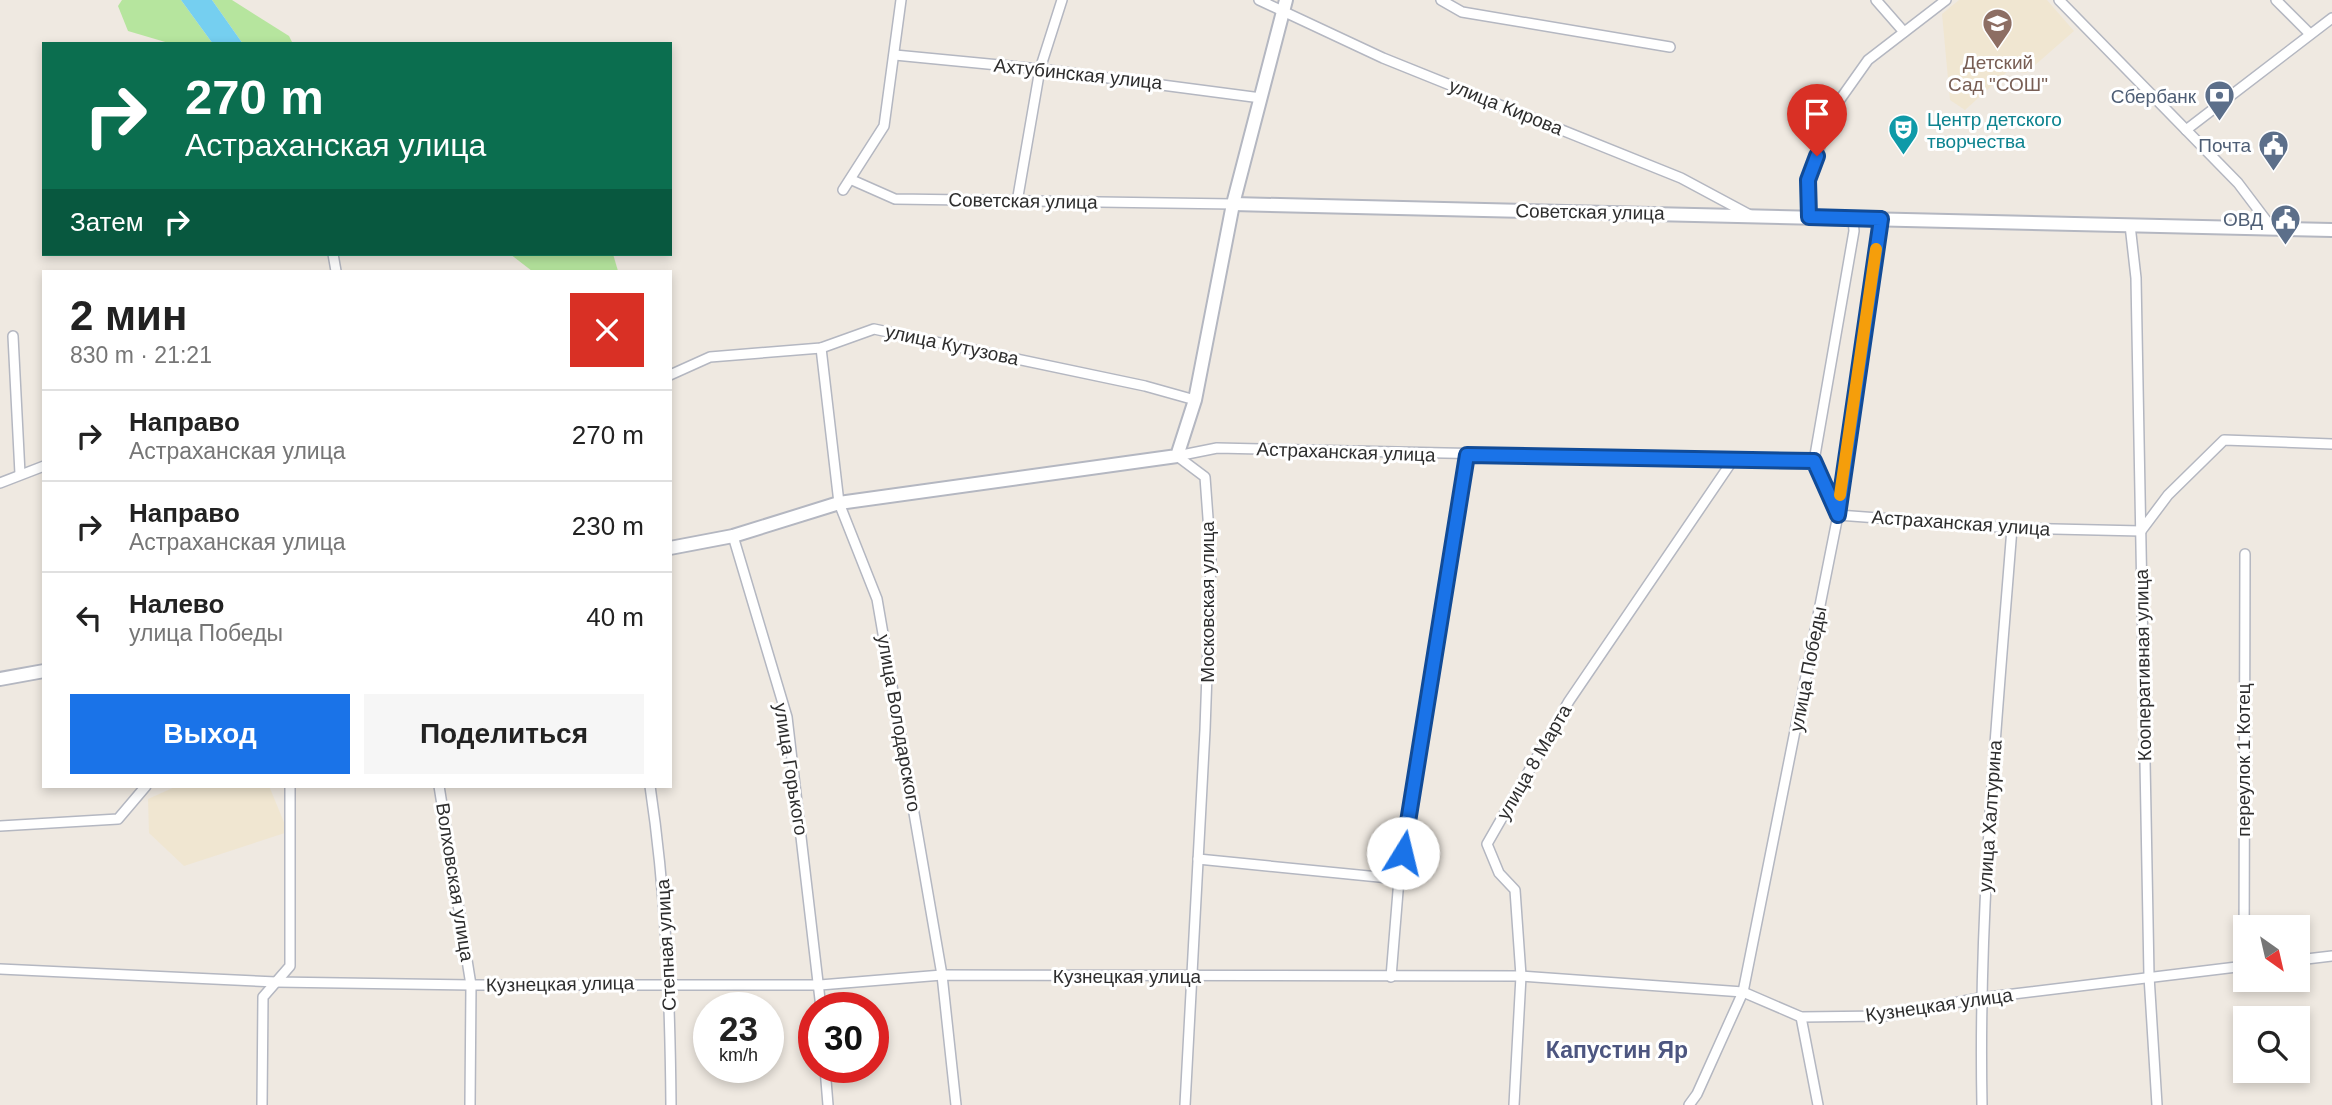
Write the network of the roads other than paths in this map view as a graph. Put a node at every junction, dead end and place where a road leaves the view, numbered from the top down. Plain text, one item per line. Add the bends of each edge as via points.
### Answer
1 (901, 0) edge
2 (1062, 0) edge
3 (1259, 0) edge
4 (1441, 0) edge
5 (1875, 0) edge
6 (1946, 0) edge
7 (2059, 0) edge
8 (2276, 0) edge
9 (1283, 5) edge
10 (2332, 18) edge
11 (1904, 32) junction
12 (2310, 34) junction
13 (1670, 47) dead end
14 (895, 55) junction
15 (1040, 69) junction
16 (1261, 98) junction
17 (2186, 130) junction
18 (852, 180) junction
19 (843, 190) dead end
20 (1017, 202) junction
21 (1233, 204) junction
22 (1752, 216) junction
23 (1809, 217) junction
24 (1853, 218) junction
25 (1881, 219) junction
26 (2130, 225) junction
27 (2272, 228) junction
28 (2332, 230) edge
29 (13, 336) dead end
30 (821, 348) junction
31 (672, 374) edge
32 (1195, 400) junction
33 (2332, 444) edge
34 (1467, 455) junction
35 (1177, 456) junction
36 (1735, 457) junction
37 (1814, 461) junction
38 (42, 467) edge
39 (20, 474) junction
40 (0, 482) edge
41 (839, 503) junction
42 (1838, 515) junction
43 (2012, 528) junction
44 (2141, 531) junction
45 (733, 536) junction
46 (672, 548) edge
47 (2245, 554) dead end
48 (42, 671) edge
49 (0, 679) edge
50 (144, 788) edge
51 (290, 788) edge
52 (439, 788) edge
53 (650, 788) edge
54 (0, 826) edge
55 (1198, 859) junction
56 (1399, 879) junction
57 (2244, 915) edge
58 (2332, 957) edge
59 (2310, 959) edge
60 (2233, 967) edge
61 (0, 969) edge
62 (942, 975) junction
63 (1391, 976) junction
64 (1521, 976) junction
65 (2149, 976) junction
66 (1192, 977) junction
67 (276, 982) junction
68 (670, 983) junction
69 (471, 985) junction
70 (820, 985) junction
71 (820, 992) edge
72 (1743, 992) junction
73 (1980, 998) junction
74 (1801, 1017) junction
75 (826, 1083) edge
76 (262, 1105) edge
77 (470, 1105) edge
78 (671, 1105) edge
79 (828, 1105) edge
80 (956, 1105) edge
81 (1185, 1105) edge
82 (1514, 1105) edge
83 (1689, 1105) edge
84 (1818, 1105) edge
85 (1982, 1105) edge
86 (2157, 1105) edge

1 - 14 street
2 - 15 street
3 - 9 street, улица Кирова
4 - 13 street via 1462,12
5 - 11 street
6 - 11 street
7 - 17 street
8 - 12 street
9 - 16 street
9 - 22 street, улица Кирова via 1383,58 1681,178
10 - 12 street
11 - 23 street via 1868,60 1835,108 1808,180
12 - 17 street
14 - 15 street, Ахтубинская улица
14 - 18 street via 884,127
15 - 16 street, Ахтубинская улица
15 - 20 street
16 - 21 street
17 - 27 street via 2238,183
18 - 19 street
18 - 20 street, Советская улица via 895,199
20 - 21 street, Советская улица
21 - 22 street, Советская улица
21 - 32 street
22 - 23 street, Советская улица
23 - 24 street, Советская улица
24 - 25 street, Советская улица
24 - 37 street
25 - 26 street, Советская улица
25 - 42 street, улица Победы
26 - 27 street, Советская улица
26 - 44 street, Кооперативная улица via 2136,278
27 - 28 street, Советская улица
29 - 39 street
30 - 31 street, улица Кутузова via 710,357
30 - 32 street, улица Кутузова via 874,329
30 - 41 street, улица Володарского
32 - 35 street
33 - 44 street via 2224,440 2168,495
34 - 35 street, Астраханская улица via 1217,448
34 - 36 street, Астраханская улица
34 - 56 street
35 - 41 street, Астраханская улица
35 - 55 street, Московская улица via 1205,477 1211,559
36 - 37 street, Астраханская улица
36 - 64 street, улица 8 Марта via 1569,701 1487,844 1499,873 1515,890
37 - 42 street
38 - 39 street
39 - 40 street
41 - 45 street, Астраханская улица
41 - 62 street, улица Володарского via 877,598
42 - 43 street, Астраханская улица
42 - 72 street, улица Победы
43 - 44 street, Астраханская улица
43 - 73 street, улица Халтурина
44 - 65 street, Кооперативная улица
45 - 46 street, Астраханская улица
45 - 70 street, улица Горького via 787,718
47 - 57 street, переулок 1 Котец
48 - 49 street
50 - 54 street via 118,819
51 - 67 street via 290,966
52 - 69 street, Волховская улица
53 - 68 street, Степная улица
55 - 56 street
55 - 66 street, Московская улица
56 - 63 street
58 - 59 street
60 - 65 street, Кузнецкая улица
61 - 67 street, Кузнецкая улица
62 - 66 street, Кузнецкая улица
62 - 70 street, Кузнецкая улица
62 - 80 street, улица Володарского
63 - 64 street, Кузнецкая улица
63 - 66 street, Кузнецкая улица
64 - 72 street, Кузнецкая улица
64 - 82 street, улица 8 Марта
65 - 73 street, Кузнецкая улица
65 - 86 street, Кооперативная улица
66 - 81 street, Московская улица
67 - 69 street, Кузнецкая улица
67 - 76 street via 263,997
68 - 69 street, Кузнецкая улица
68 - 70 street, Кузнецкая улица
68 - 78 street, Степная улица
69 - 77 street, Волховская улица
70 - 71 street, улица Горького
72 - 74 street, Кузнецкая улица
72 - 83 street, улица Победы
73 - 74 street, Кузнецкая улица via 1884,1016
73 - 85 street, улица Халтурина
74 - 84 street
75 - 79 street

